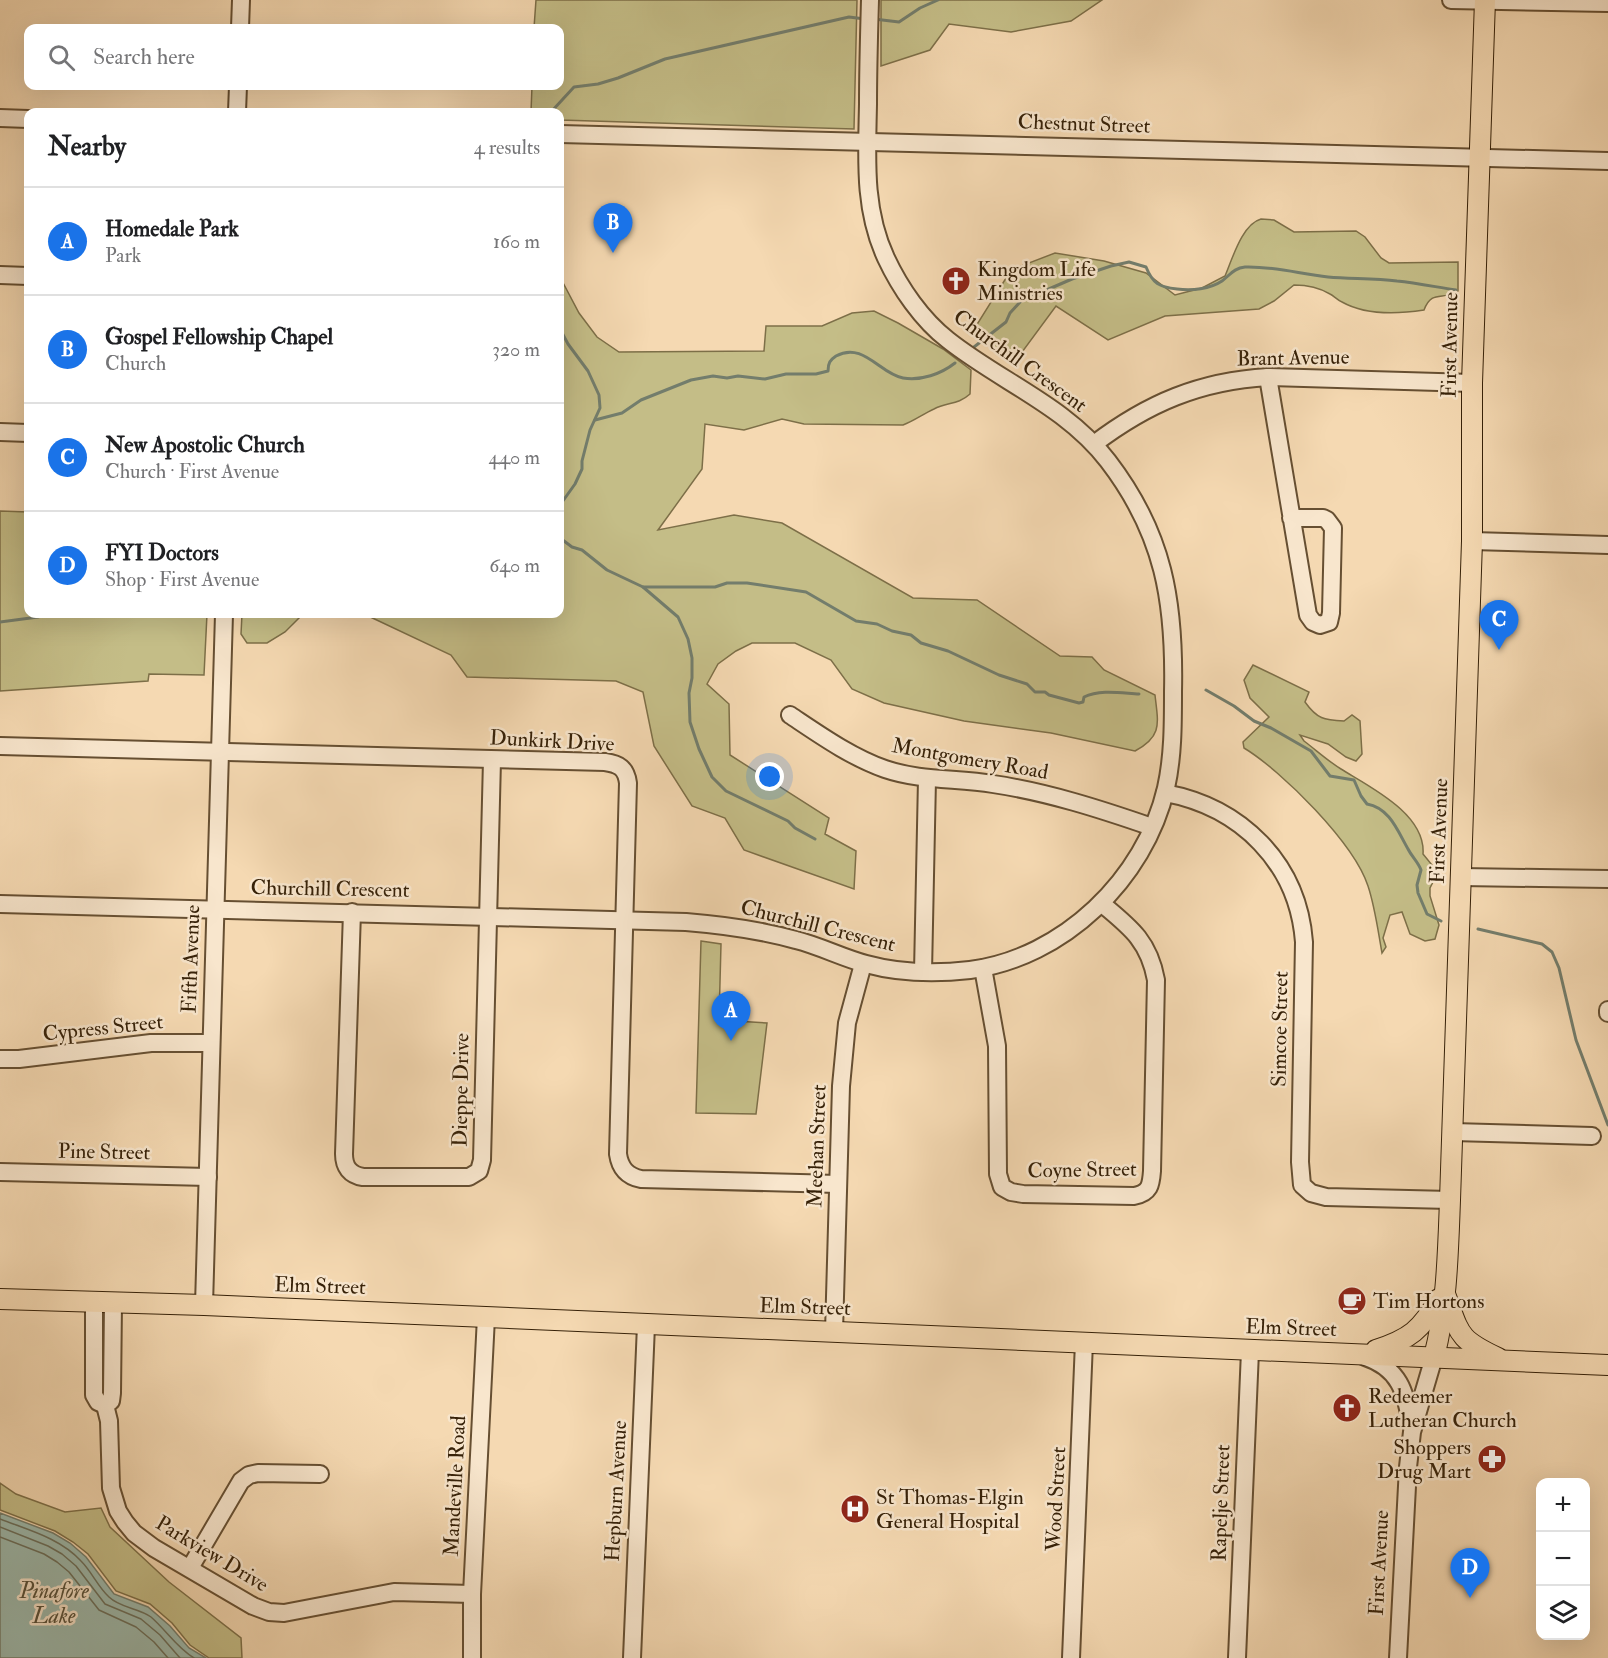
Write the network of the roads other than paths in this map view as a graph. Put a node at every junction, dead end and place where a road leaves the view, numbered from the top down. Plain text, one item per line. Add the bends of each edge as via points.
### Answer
1 (241, 0) edge
2 (870, 0) edge
3 (1451, 0) edge
4 (1485, 0) edge
5 (1608, 3) edge
6 (240, 24) edge
7 (238, 90) edge
8 (237, 108) edge
9 (0, 118) edge
10 (24, 119) edge
11 (564, 134) edge
12 (867, 141) junction
13 (1478, 157) junction
14 (1608, 162) edge
15 (0, 275) edge
16 (24, 276) edge
17 (1268, 377) junction
18 (1472, 383) junction
19 (0, 432) edge
20 (24, 433) edge
21 (1094, 444) junction
22 (1291, 518) junction
23 (1472, 542) junction
24 (1608, 545) edge
25 (224, 618) edge
26 (790, 715) dead end
27 (0, 746) edge
28 (219, 752) junction
29 (492, 760) junction
30 (927, 779) junction
31 (1165, 793) junction
32 (1152, 827) junction
33 (1461, 877) junction
34 (1608, 879) edge
35 (1101, 903) junction
36 (0, 904) edge
37 (215, 909) junction
38 (352, 912) junction
39 (488, 915) junction
40 (624, 920) junction
41 (863, 964) junction
42 (983, 968) junction
43 (923, 972) junction
44 (211, 1043) junction
45 (0, 1059) edge
46 (1453, 1132) junction
47 (1592, 1137) dead end
48 (0, 1172) edge
49 (208, 1176) junction
50 (838, 1184) junction
51 (1450, 1200) junction
52 (1444, 1292) junction
53 (0, 1299) edge
54 (104, 1303) junction
55 (204, 1305) junction
56 (486, 1317) junction
57 (646, 1325) junction
58 (834, 1332) junction
59 (1084, 1342) junction
60 (1250, 1351) junction
61 (1361, 1355) junction
62 (1434, 1357) junction
63 (1506, 1361) junction
64 (1608, 1365) edge
65 (1412, 1432) junction
66 (320, 1474) dead end
67 (190, 1568) junction
68 (472, 1594) junction
69 (472, 1658) edge
70 (632, 1658) edge
71 (1071, 1658) edge
72 (1237, 1658) edge
73 (1398, 1658) edge

1 - 6 street
2 - 12 street, Churchill Crescent
3 - 4 street
4 - 5 street
4 - 13 main road, First Avenue
7 - 8 street
9 - 10 street
11 - 12 street, Chestnut Street
12 - 13 street, Chestnut Street
12 - 21 street, Churchill Crescent via 867,185 874,224 886,257 907,294 945,338 1054,409
13 - 14 street, Chestnut Street
13 - 18 main road, First Avenue
15 - 16 street
17 - 18 street, Brant Avenue
17 - 21 street, Brant Avenue via 1240,379 1177,394 1119,425
17 - 22 street
18 - 23 main road, First Avenue
19 - 20 street
21 - 31 street, Churchill Crescent via 1142,514 1168,590 1174,644 1171,755
22 - 22 street via 1308,615 1320,626 1329,622 1332,613 1333,528 1323,518
23 - 24 street
23 - 33 main road, First Avenue
25 - 28 street, Fifth Avenue
26 - 30 street, Montgomery Road via 868,762
27 - 28 street, Dunkirk Drive
28 - 29 street, Dunkirk Drive
28 - 37 street, Fifth Avenue
29 - 39 street, Dieppe Drive
29 - 40 street, Dunkirk Drive via 605,762 623,768 628,783
30 - 32 street, Montgomery Road via 1022,789
30 - 43 street
31 - 32 street, Churchill Crescent
31 - 51 street, Simcoe Street via 1210,807 1247,829 1268,850 1294,895 1304,942 1302,1185 1311,1193 1326,1197
32 - 35 street, Churchill Crescent via 1124,877
33 - 34 street
33 - 46 main road, First Avenue
35 - 42 street, Churchill Crescent via 1052,942
35 - 42 street, Coyne Street via 1124,920 1140,939 1156,980 1152,1171 1151,1186 1144,1193 1023,1194 1002,1187 998,1174 997,1046
36 - 37 street, Churchill Crescent
37 - 38 street, Churchill Crescent
37 - 44 street, Fifth Avenue
38 - 39 street, Churchill Crescent
38 - 39 street, Dieppe Drive via 344,1158 349,1171 363,1177 463,1179 480,1169
39 - 40 street, Churchill Crescent
40 - 41 street, Churchill Crescent via 752,930 806,942
40 - 50 street, Dunkirk Drive via 618,1156 624,1171 641,1179
41 - 43 street, Churchill Crescent
41 - 50 street, Meehan Street via 845,1036
42 - 43 street, Churchill Crescent
44 - 45 street, Cypress Street via 151,1043
44 - 49 street, Fifth Avenue
46 - 47 street
46 - 51 main road, First Avenue
48 - 49 street, Pine Street
49 - 55 street, Fifth Avenue
50 - 58 street, Meehan Street
51 - 52 main road, First Avenue
52 - 61 main road via 1411,1336
52 - 62 main road, First Avenue
52 - 63 main road via 1464,1338
53 - 54 main road, Elm Street
54 - 55 main road, Elm Street
54 - 67 street, Parkview Drive via 94,1395 105,1405 109,1421 110,1481 118,1511 144,1541
55 - 56 main road, Elm Street
56 - 57 main road, Elm Street
56 - 68 street, Mandeville Road
57 - 58 main road, Elm Street
57 - 70 street, Hepburn Avenue
58 - 59 main road, Elm Street
59 - 60 main road, Elm Street
59 - 71 street, Wood Street
60 - 61 main road, Elm Street
60 - 72 street, Rapelje Street
61 - 62 main road, Elm Street
61 - 65 street via 1385,1366 1401,1385
62 - 63 main road, Elm Street
62 - 65 street, First Avenue
63 - 64 main road, Elm Street
65 - 73 street, First Avenue
66 - 67 street via 258,1473 245,1478 237,1485
67 - 68 street, Parkview Drive via 253,1606 274,1613 394,1593
68 - 69 street, Mandeville Road

